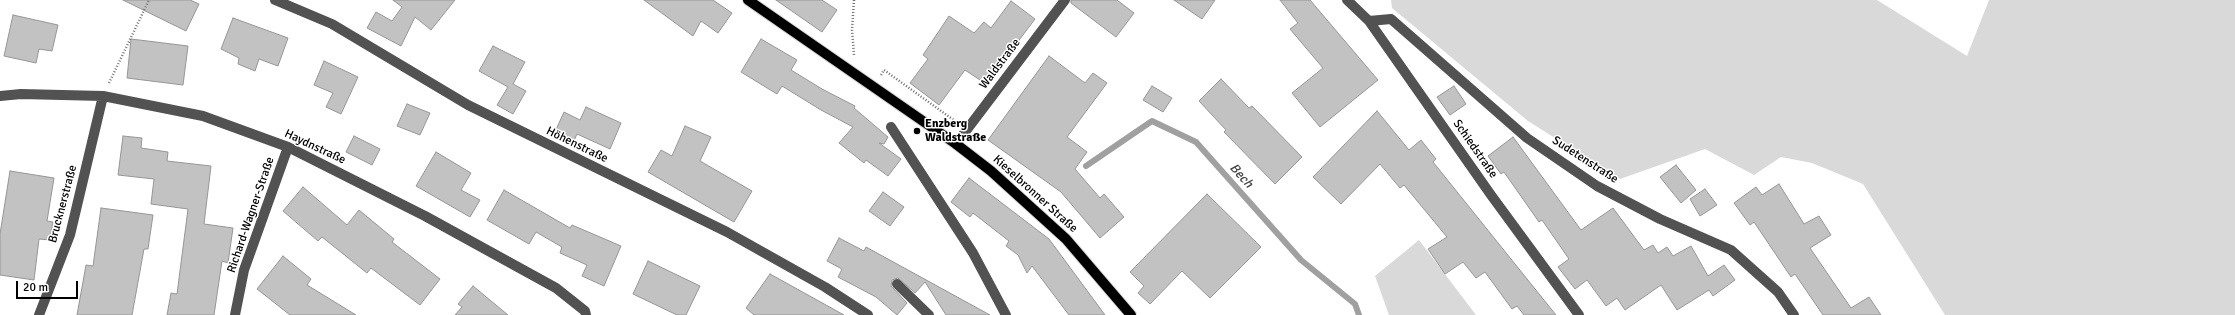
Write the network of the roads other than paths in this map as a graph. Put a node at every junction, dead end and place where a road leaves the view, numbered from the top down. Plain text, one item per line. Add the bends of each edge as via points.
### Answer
1 (275, 0) edge
2 (748, 0) edge
3 (1065, 0) edge
4 (1347, 0) edge
5 (1369, 22) junction
6 (0, 96) edge
7 (103, 96) junction
8 (891, 127) dead end
9 (956, 144) junction
10 (288, 147) junction
11 (897, 284) dead end
12 (39, 315) edge
13 (235, 315) edge
14 (586, 315) edge
15 (868, 315) edge
16 (929, 315) edge
17 (1006, 315) edge
18 (1131, 315) edge
19 (1579, 315) edge
20 (1794, 315) edge

1 - 15 street, Höhenstraße via 332,24 474,108 727,232 825,287
2 - 9 main road, Kieselbronner Straße
3 - 9 street, Waldstraße
4 - 5 street, Schiedstraße
5 - 19 street, Schiedstraße
5 - 20 street, Sudetenstraße via 1391,19 1527,138 1597,186 1660,219 1731,250 1778,292
6 - 7 street, Haydnstraße
7 - 10 street, Haydnstraße via 203,116
7 - 12 street, Brucknerstraße via 70,235
8 - 17 street via 973,253
9 - 18 main road, Kieselbronner Straße via 1002,180 1061,234
10 - 13 street, Richard-Wagner-Straße via 244,270
10 - 14 street, Haydnstraße via 425,216 556,288 585,311
11 - 16 street

